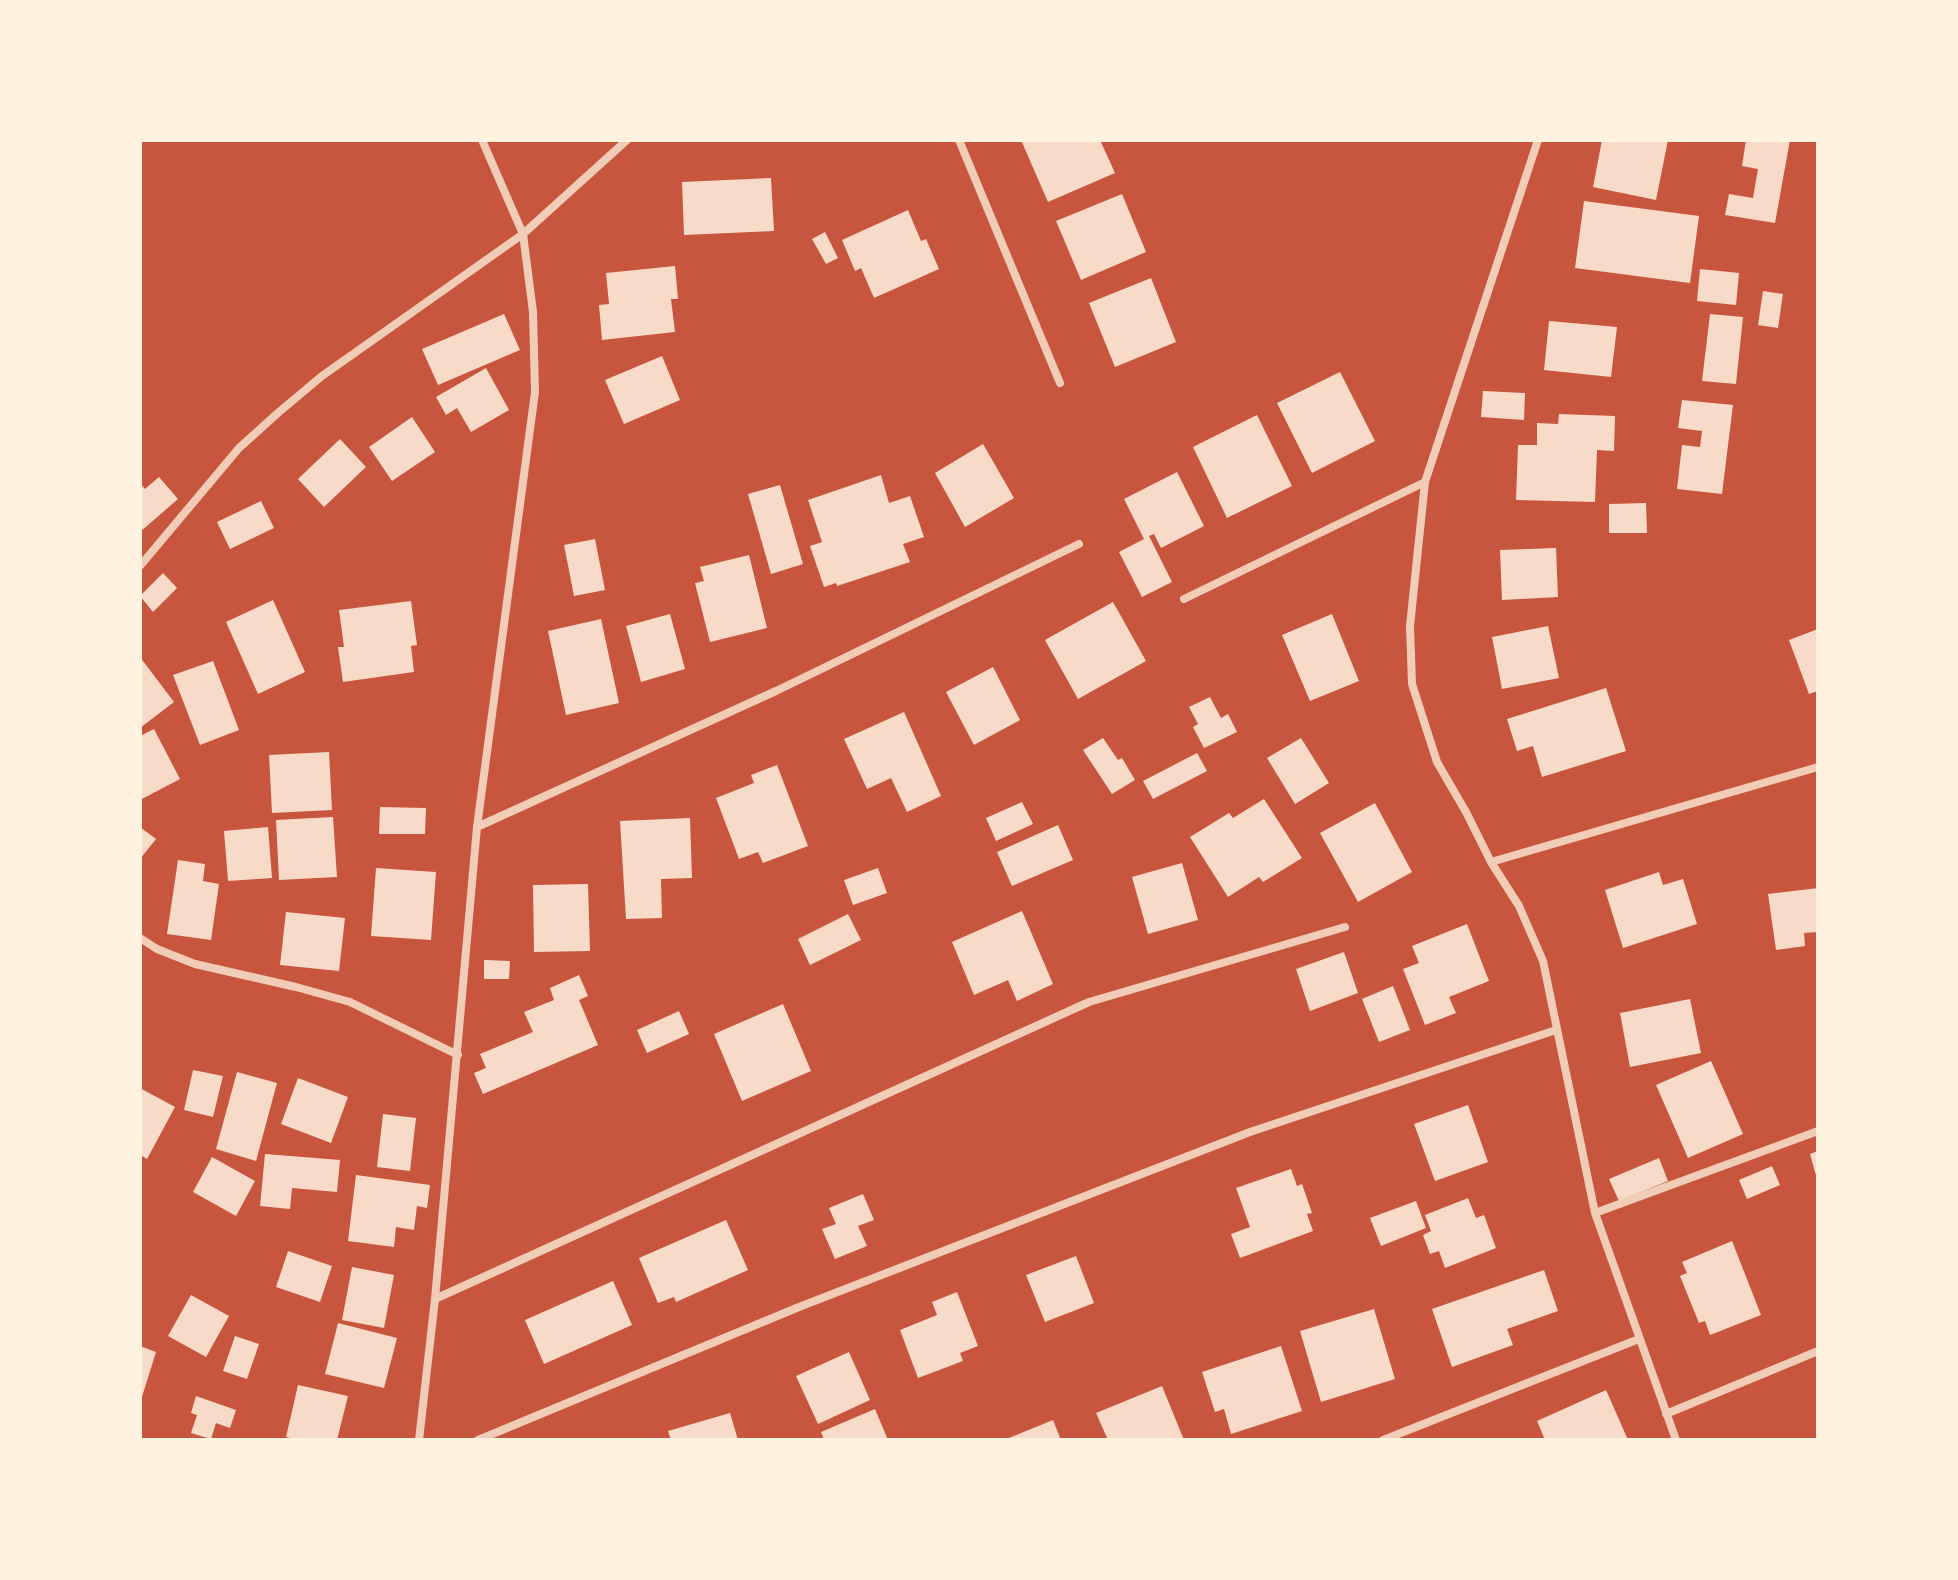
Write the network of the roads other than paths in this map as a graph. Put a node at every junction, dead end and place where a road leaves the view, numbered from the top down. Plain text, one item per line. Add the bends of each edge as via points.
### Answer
1 (482, 140) edge
2 (627, 140) edge
3 (959, 140) edge
4 (1538, 140) edge
5 (523, 234) junction
6 (1060, 383) dead end
7 (1425, 482) junction
8 (1079, 544) dead end
9 (140, 566) edge
10 (1184, 599) dead end
11 (1818, 767) edge
12 (477, 827) junction
13 (1491, 862) junction
14 (1345, 927) dead end
15 (140, 938) edge
16 (1556, 1030) junction
17 (458, 1055) junction
18 (1818, 1131) edge
19 (1595, 1213) junction
20 (435, 1299) junction
21 (1639, 1339) junction
22 (1818, 1351) edge
23 (1666, 1414) junction
24 (419, 1440) edge
25 (478, 1440) edge
26 (1383, 1440) edge
27 (1676, 1440) edge

1 - 5 street
2 - 5 street
3 - 6 street
4 - 7 street
5 - 9 street via 290,403 239,448
5 - 12 street via 533,312 535,392
7 - 10 street
7 - 13 street via 1410,626 1412,684 1437,762
8 - 12 street via 776,691
11 - 13 street
12 - 17 street
13 - 16 street via 1519,906 1543,961
14 - 20 street via 1089,1002
15 - 17 street via 195,964 350,1002
16 - 19 street
16 - 25 street via 1250,1132 813,1301
17 - 20 street
18 - 19 street
19 - 21 street
20 - 24 street
21 - 23 street
21 - 26 street
22 - 23 street
23 - 27 street

